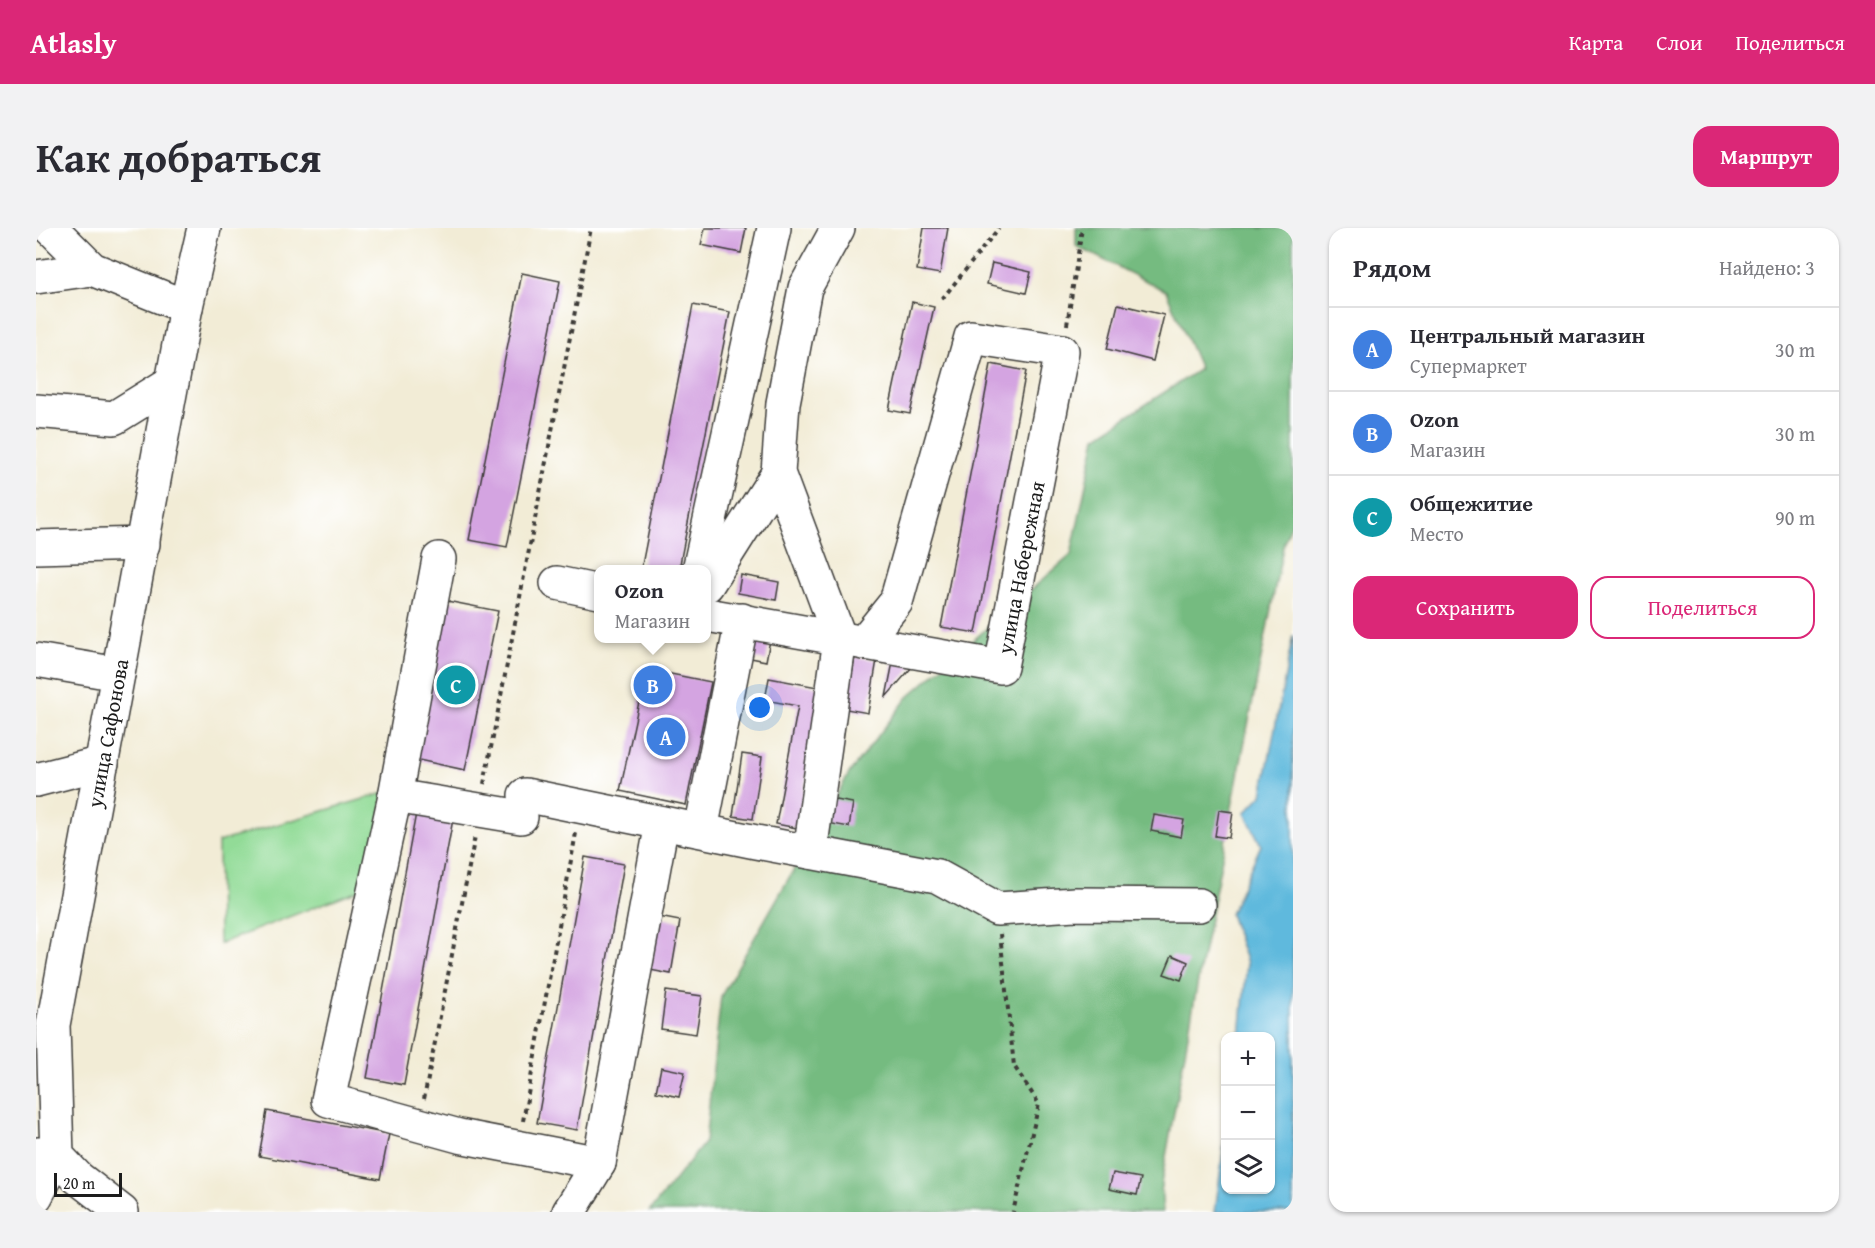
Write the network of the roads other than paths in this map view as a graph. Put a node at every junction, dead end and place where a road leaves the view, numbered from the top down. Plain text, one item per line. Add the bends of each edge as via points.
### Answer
1 (204, 228) edge
2 (774, 228) edge
3 (838, 228) edge
4 (62, 234) edge
5 (92, 269) junction
6 (36, 277) edge
7 (186, 307) junction
8 (172, 382) junction
9 (36, 411) edge
10 (778, 472) junction
11 (142, 544) junction
12 (36, 547) edge
13 (439, 559) dead end
14 (700, 565) edge
15 (711, 579) edge
16 (557, 583) dead end
17 (594, 591) edge
18 (711, 616) edge
19 (742, 620) junction
20 (851, 641) junction
21 (36, 660) edge
22 (118, 674) junction
23 (102, 763) junction
24 (36, 780) edge
25 (395, 796) junction
26 (662, 823) junction
27 (701, 831) junction
28 (810, 852) junction
29 (1199, 905) dead end
30 (45, 1023) edge
31 (46, 1155) edge
32 (599, 1163) junction
33 (36, 1196) edge
34 (113, 1211) edge
35 (569, 1212) edge

1 - 7 street, улица Сафонова
2 - 14 street
3 - 10 street via 805,288 783,403
4 - 5 street
5 - 6 street
5 - 7 street
7 - 8 street, улица Сафонова
8 - 9 street via 114,418
8 - 11 street, улица Сафонова
10 - 15 street
10 - 20 street
11 - 12 street
11 - 22 street, улица Сафонова
13 - 25 street
16 - 17 street
18 - 19 street, улица Набережная
19 - 20 street, улица Набережная
19 - 27 street
20 - 20 street, улица Набережная via 896,602 971,337 1062,351 1001,667
20 - 28 street
21 - 22 street
22 - 23 street, улица Сафонова
23 - 24 street
23 - 30 street, улица Сафонова
25 - 26 street via 479,811 581,806
25 - 32 street via 328,1100 459,1136
26 - 27 street
26 - 32 street
27 - 28 street
28 - 29 street via 937,876 997,909 1075,904
30 - 31 street, улица Сафонова
31 - 33 street
31 - 34 street
32 - 35 street

